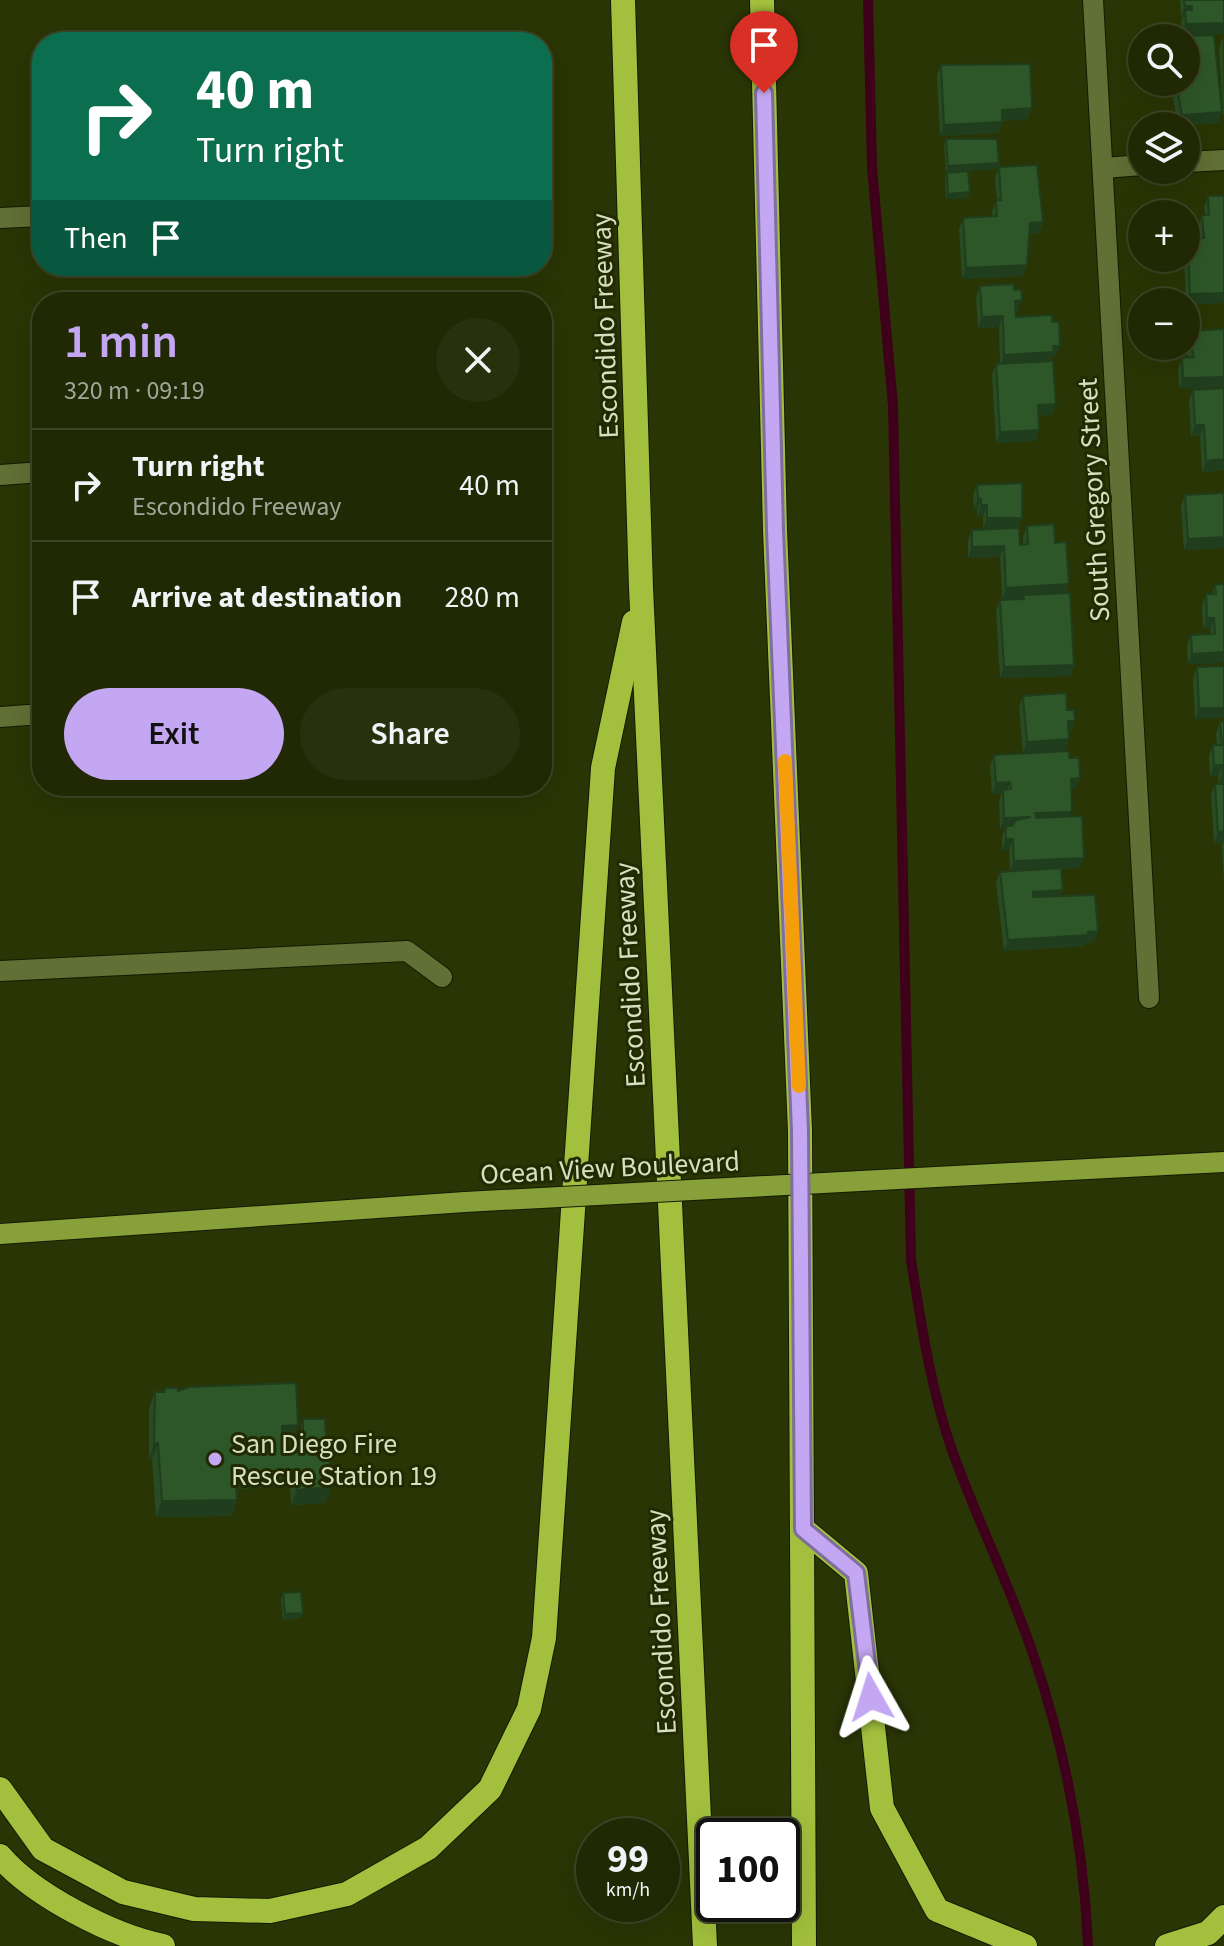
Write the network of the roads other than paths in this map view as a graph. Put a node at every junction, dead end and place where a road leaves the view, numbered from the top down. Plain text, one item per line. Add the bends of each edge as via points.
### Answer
1 (623, 0) edge
2 (762, 0) edge
3 (1093, 0) edge
4 (1224, 160) edge
5 (1200, 161) edge
6 (1128, 166) edge
7 (1103, 168) junction
8 (32, 216) edge
9 (0, 218) edge
10 (32, 473) edge
11 (0, 475) edge
12 (641, 588) junction
13 (32, 715) edge
14 (0, 717) edge
15 (0, 971) edge
16 (442, 977) dead end
17 (1149, 998) dead end
18 (1224, 1162) edge
19 (0, 1234) edge
20 (803, 1529) junction
21 (0, 1789) edge
22 (0, 1856) edge
23 (1224, 1917) edge
24 (163, 1946) edge
25 (705, 1946) edge
26 (804, 1946) edge
27 (1025, 1946) edge
28 (1167, 1946) edge

1 - 12 highway, Escondido Freeway
2 - 20 highway via 775,530 800,1131
3 - 7 street, South Gregory Street
4 - 5 street
6 - 7 street
7 - 17 street, South Gregory Street
8 - 9 street
10 - 11 street
12 - 21 highway via 603,768 544,1638 529,1709 490,1789 428,1848 347,1894 270,1911 194,1909 123,1892 43,1849
12 - 25 highway, Escondido Freeway
13 - 14 street
15 - 16 street via 407,951
18 - 19 main road, Ocean View Boulevard, bridge via 465,1202
20 - 26 highway
20 - 27 highway via 856,1573 882,1808 937,1910
22 - 24 highway via 14,1873 96,1922
23 - 28 highway via 1208,1933

